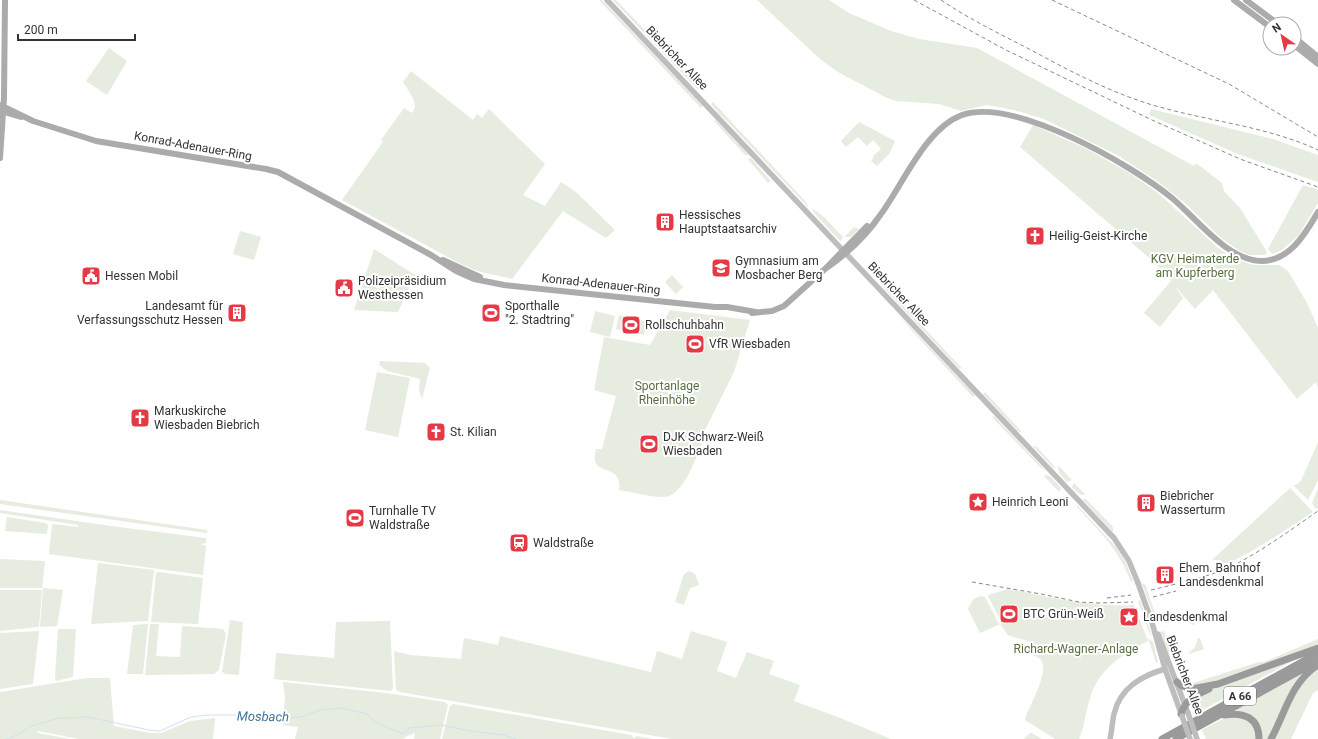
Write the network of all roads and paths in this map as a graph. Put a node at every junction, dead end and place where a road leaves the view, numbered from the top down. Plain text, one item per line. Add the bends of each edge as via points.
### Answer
1 (5, 0) edge
2 (607, 0) edge
3 (1234, 0) edge
4 (1246, 0) edge
5 (1252, 9) junction
6 (1264, 16) edge
7 (1262, 19) edge
8 (1302, 44) edge
9 (1302, 51) edge
10 (1318, 57) edge
11 (1318, 64) edge
12 (2, 108) edge
13 (81, 136) junction
14 (124, 145) junction
15 (0, 158) edge
16 (1318, 212) edge
17 (844, 252) junction
18 (1151, 619) junction
19 (1318, 648) edge
20 (1318, 653) edge
21 (1318, 661) edge
22 (1318, 665) edge
23 (1165, 669) junction
24 (1177, 681) junction
25 (1218, 684) junction
26 (1185, 704) junction
27 (1184, 714) junction
28 (1216, 717) junction
29 (1110, 739) edge
30 (1162, 739) edge
31 (1176, 739) edge
32 (1190, 739) edge
33 (1198, 739) edge
34 (1259, 739) edge
35 (1271, 739) edge

1 - 12 main road
2 - 17 main road, Biebricher Allee
3 - 5 main road
4 - 5 main road
5 - 6 main road
5 - 7 main road
8 - 10 main road
9 - 11 main road
12 - 13 main road, Konrad-Adenauer-Ring
12 - 15 main road
13 - 14 main road, Konrad-Adenauer-Ring
13 - 14 main road, Konrad-Adenauer-Ring via 96,142
14 - 17 main road, Konrad-Adenauer-Ring via 278,172 431,255 456,272 474,279 509,286 714,307 747,313 772,311 782,307
16 - 17 main road, Konrad-Adenauer-Ring via 1304,235 1286,253 1265,260 1245,258 1223,245 1160,189 1109,156 1041,125 1012,116 979,112 956,118 937,132 924,147 886,206
17 - 18 main road, Biebricher Allee, bridge via 1114,538 1129,561
18 - 23 main road, Biebricher Allee
18 - 24 main road, Biebricher Allee
19 - 25 highway
20 - 30 highway, A 66
21 - 28 highway, A 66
22 - 35 highway via 1297,684
23 - 24 main road
23 - 27 main road, Biebricher Allee
23 - 29 main road via 1140,678 1124,692 1115,710
24 - 25 highway via 1182,686 1192,689
24 - 26 main road, Biebricher Allee
25 - 26 highway
26 - 27 highway
27 - 32 main road, Biebricher Allee, bridge
27 - 33 main road, Biebricher Allee, bridge
28 - 31 highway, A 66
28 - 34 highway via 1245,715 1256,725

